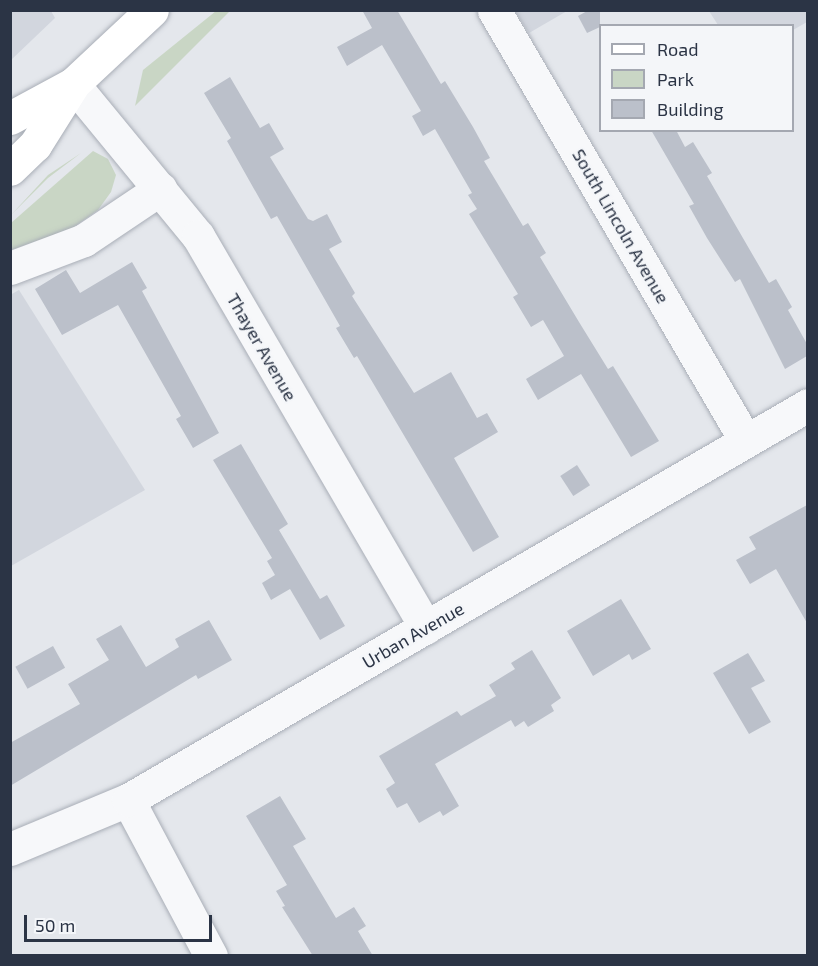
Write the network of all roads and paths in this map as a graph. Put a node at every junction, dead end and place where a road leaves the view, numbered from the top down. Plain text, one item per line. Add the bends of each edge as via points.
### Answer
1 (152, 10) edge
2 (494, 10) edge
3 (73, 84) junction
4 (10, 118) edge
5 (10, 169) edge
6 (160, 189) junction
7 (10, 268) edge
8 (807, 405) edge
9 (746, 441) junction
10 (426, 627) junction
11 (128, 800) junction
12 (10, 849) edge
13 (211, 956) edge

1 - 3 main road
2 - 9 street, South Lincoln Avenue
3 - 4 main road
3 - 5 main road via 35,145
3 - 6 street, Thayer Avenue
6 - 7 street via 84,240
6 - 10 street, Thayer Avenue via 198,236
8 - 9 street, Urban Avenue
9 - 10 street, Urban Avenue
10 - 11 street, Urban Avenue
11 - 12 street, Urban Avenue
11 - 13 street

